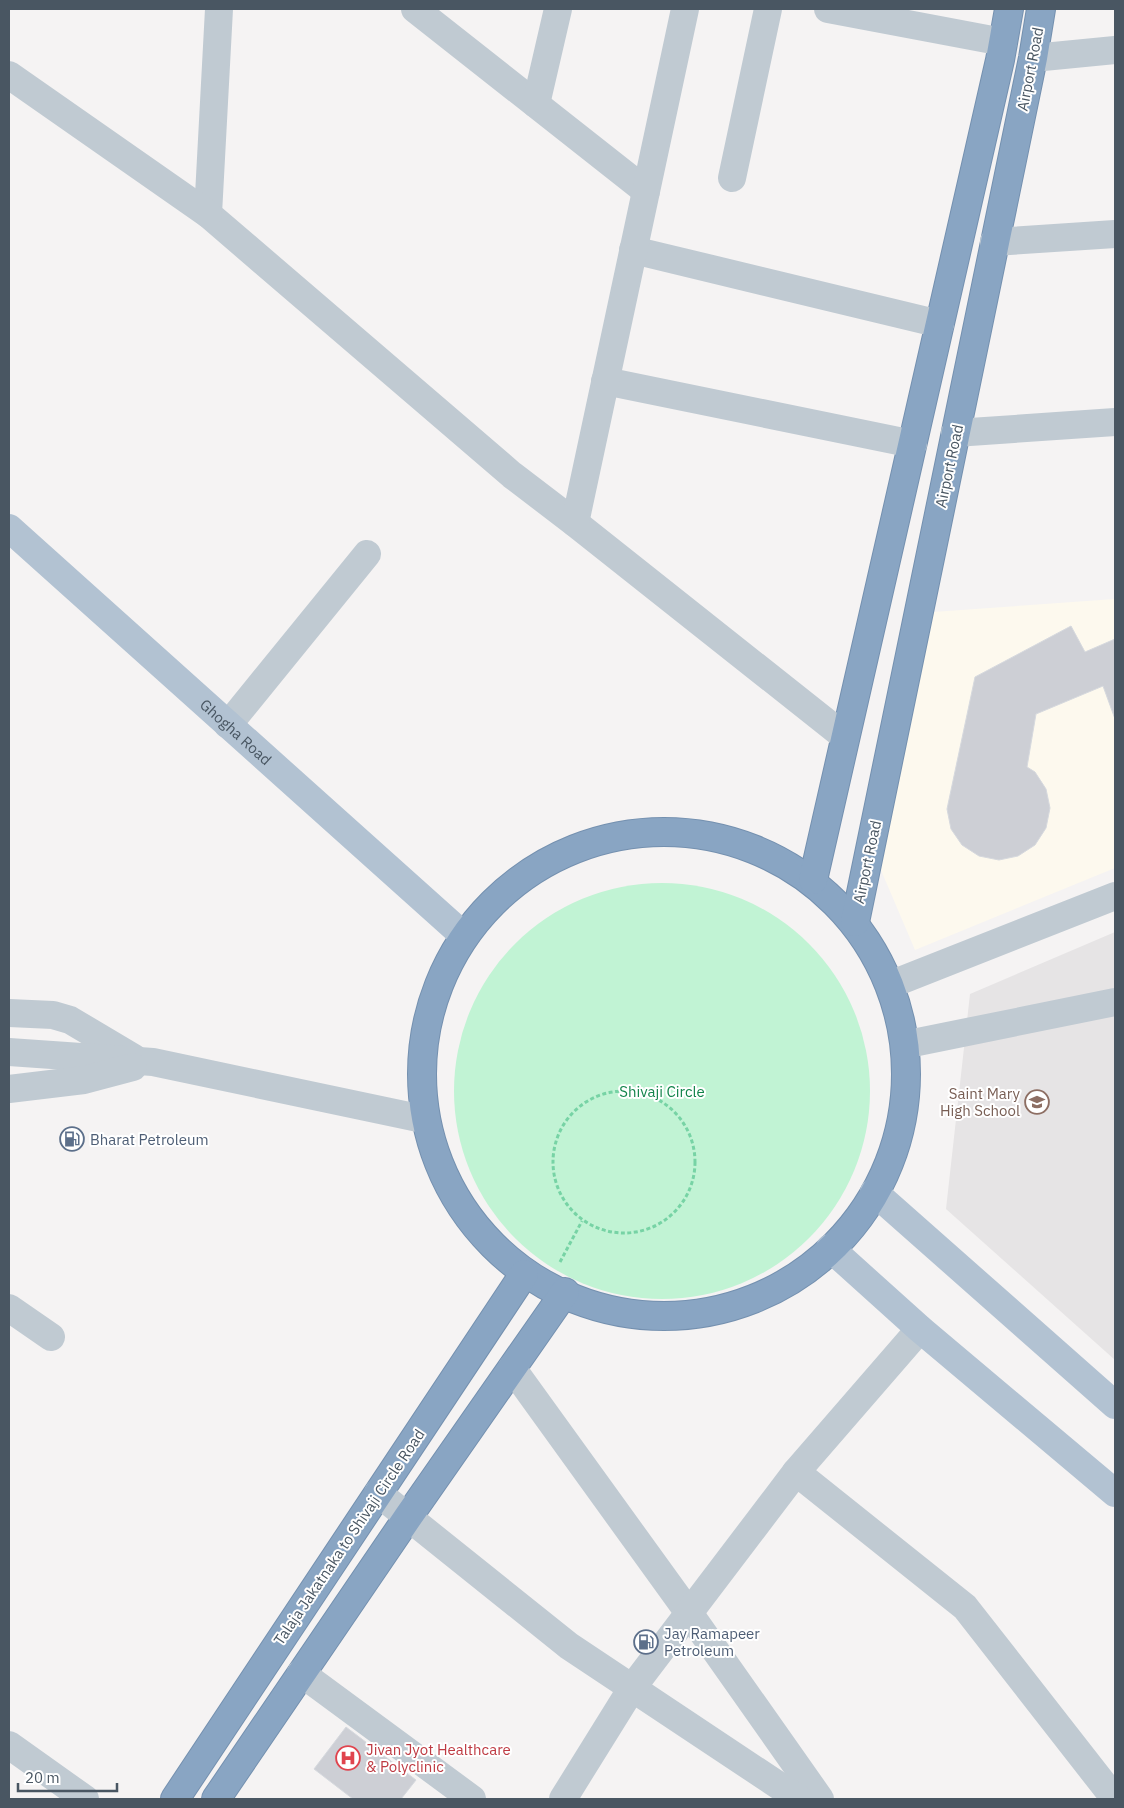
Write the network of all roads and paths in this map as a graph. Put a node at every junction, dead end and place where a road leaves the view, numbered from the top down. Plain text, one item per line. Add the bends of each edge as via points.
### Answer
1 (220, 9) edge
2 (558, 9) edge
3 (685, 9) edge
4 (768, 9) edge
5 (828, 9) edge
6 (1009, 9) edge
7 (1041, 9) edge
8 (426, 13) edge
9 (1003, 42) junction
10 (1115, 50) edge
11 (1033, 58) junction
12 (9, 75) edge
13 (536, 104) junction
14 (732, 178) dead end
15 (646, 190) junction
16 (208, 214) junction
17 (1115, 234) edge
18 (994, 242) junction
19 (633, 250) junction
20 (940, 324) junction
21 (605, 381) junction
22 (1115, 422) edge
23 (955, 433) junction
24 (913, 444) junction
25 (904, 483) junction
26 (944, 490) junction
27 (575, 523) junction
28 (9, 528) edge
29 (367, 554) dead end
30 (228, 725) junction
31 (846, 737) junction
32 (813, 880) junction
33 (1115, 896) edge
34 (855, 922) junction
35 (462, 935) junction
36 (892, 984) junction
37 (1115, 1002) edge
38 (9, 1014) edge
39 (908, 1044) junction
40 (18, 1052) edge
41 (146, 1061) junction
42 (9, 1089) edge
43 (423, 1119) junction
44 (874, 1192) junction
45 (582, 1220) junction
46 (830, 1248) junction
47 (545, 1284) junction
48 (9, 1308) edge
49 (920, 1329) junction
50 (51, 1337) dead end
51 (512, 1368) junction
52 (1115, 1405) edge
53 (796, 1472) junction
54 (378, 1493) junction
55 (1115, 1493) edge
56 (408, 1517) junction
57 (689, 1612) junction
58 (301, 1674) junction
59 (632, 1688) junction
60 (9, 1745) edge
61 (85, 1799) edge
62 (175, 1799) edge
63 (216, 1799) edge
64 (472, 1799) edge
65 (563, 1799) edge
66 (799, 1799) edge
67 (820, 1799) edge
68 (1115, 1799) edge

1 - 16 street
2 - 13 street
3 - 15 street
4 - 14 street
5 - 9 street
6 - 9 highway, Airport Road
7 - 11 highway, Airport Road
8 - 13 street
9 - 20 highway, Airport Road
10 - 11 street
11 - 18 highway, Airport Road
12 - 16 street
13 - 15 street
15 - 19 street
16 - 27 street via 512,475
17 - 18 street
18 - 23 highway, Airport Road
19 - 20 street
19 - 21 street
20 - 24 highway, Airport Road
21 - 24 street
21 - 27 street
22 - 23 street
23 - 26 highway, Airport Road
24 - 25 highway, Airport Road
25 - 26 highway
25 - 31 highway, Airport Road
26 - 34 highway, Airport Road
27 - 31 street
28 - 30 main road, Ghogha Road
29 - 30 street
30 - 35 main road, Ghogha Road
31 - 32 highway, Airport Road
32 - 34 highway
32 - 35 highway via 724,838 626,833 534,867
33 - 36 street
34 - 36 highway
35 - 43 highway via 424,1023
36 - 39 highway
37 - 39 street
38 - 41 street via 53,1015 70,1020
39 - 44 highway via 901,1137
40 - 41 street
41 - 42 street via 84,1080
41 - 43 street
43 - 47 highway via 458,1207
44 - 46 highway via 859,1222
44 - 52 main road
45 - 45 path via 563,1200 552,1174 554,1146 565,1121 586,1102 612,1092 640,1093 666,1104 685,1125 694,1151 694,1179 682,1204 662,1223 636,1233 608,1232
45 - 47 path
46 - 47 highway via 790,1284 702,1315 609,1312
46 - 49 main road
47 - 51 highway
47 - 54 highway, Talaja Jakatnaka to Shivaji Circle Road
48 - 50 street
49 - 53 street
49 - 55 main road
51 - 56 highway
51 - 57 street
53 - 57 street
53 - 68 street via 965,1607
54 - 56 street
54 - 62 highway, Talaja Jakatnaka to Shivaji Circle Road
56 - 58 highway
56 - 59 street via 569,1646
57 - 59 street
57 - 67 street
58 - 63 highway
58 - 64 street
59 - 65 street
59 - 66 street
60 - 61 street

